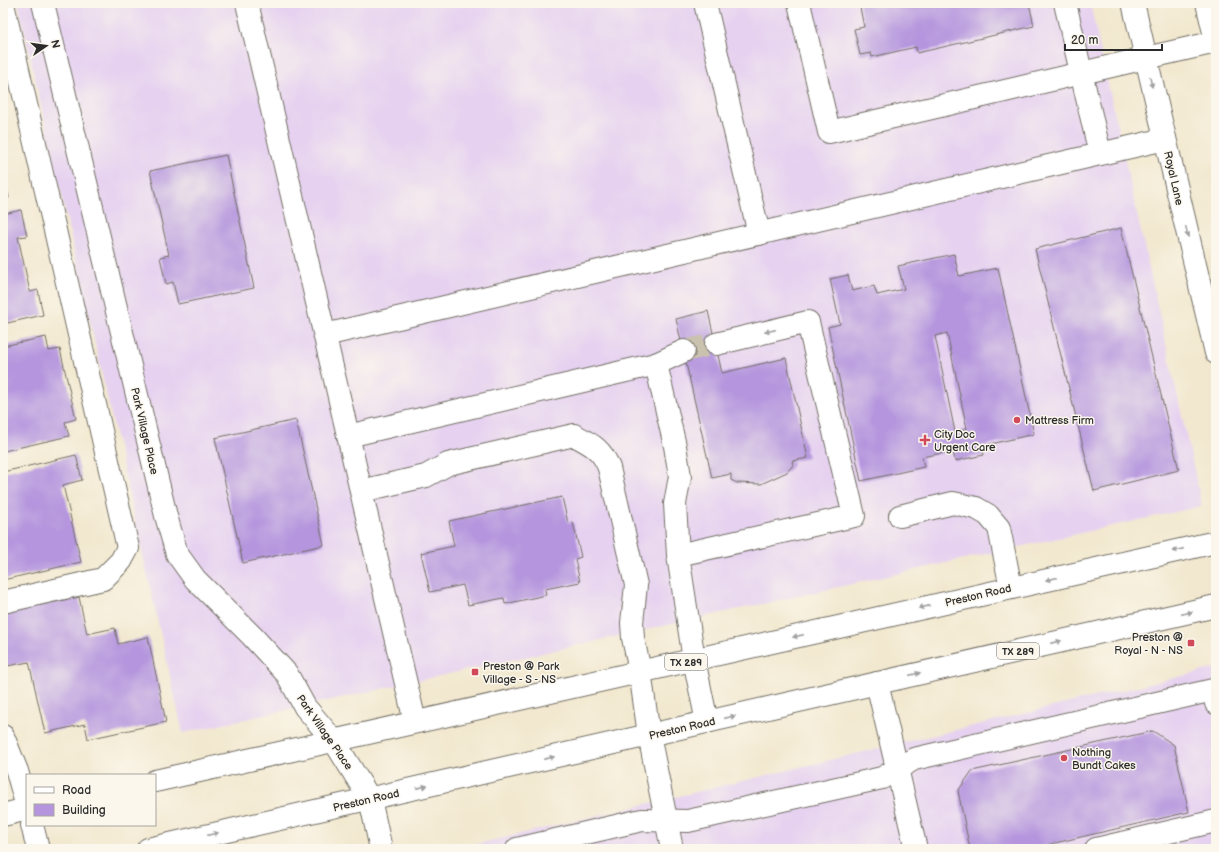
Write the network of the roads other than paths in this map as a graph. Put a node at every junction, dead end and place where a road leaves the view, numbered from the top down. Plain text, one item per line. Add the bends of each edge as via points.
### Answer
1 (43, 3) edge
2 (247, 3) edge
3 (705, 3) edge
4 (799, 3) edge
5 (1064, 3) edge
6 (1133, 3) edge
7 (1207, 3) edge
8 (3, 4) edge
9 (1216, 41) edge
10 (1146, 58) junction
11 (1081, 73) junction
12 (1165, 139) junction
13 (1100, 154) junction
14 (759, 234) junction
15 (325, 335) junction
16 (716, 344) tunnel mouth
17 (684, 351) tunnel mouth
18 (1216, 353) edge
19 (656, 364) junction
20 (348, 436) junction
21 (361, 491) junction
22 (900, 516) dead end
23 (1216, 542) edge
24 (678, 554) junction
25 (1011, 588) junction
26 (3, 602) edge
27 (1216, 606) edge
28 (694, 660) junction
29 (640, 671) junction
30 (878, 683) junction
31 (1216, 703) edge
32 (415, 722) junction
33 (707, 722) junction
34 (649, 735) junction
35 (3, 736) edge
36 (334, 741) junction
37 (897, 769) junction
38 (156, 781) edge
39 (370, 799) junction
40 (26, 804) edge
41 (26, 808) edge
42 (3, 815) edge
43 (666, 820) junction
44 (1216, 821) edge
45 (32, 826) edge
46 (38, 849) edge
47 (148, 849) edge
48 (381, 849) edge
49 (517, 849) edge
50 (672, 849) edge
51 (916, 849) edge
52 (1096, 849) edge

1 - 36 main road, Park Village Place via 177,554 195,579 287,674 305,706
2 - 15 main road
3 - 14 main road
4 - 11 main road via 829,132
5 - 11 main road
6 - 10 main road, Royal Lane
7 - 9 main road
8 - 26 main road via 128,548 121,561 103,579
9 - 10 main road
10 - 11 main road
10 -> 12 main road, Royal Lane
11 - 13 main road
12 - 13 main road
12 -> 18 main road, Royal Lane
13 - 14 main road
14 - 15 main road
15 - 20 main road
24 -> 16 main road via 854,516 808,322
17 - 19 main road
19 - 20 main road
19 - 24 main road via 680,476 674,504
20 - 21 main road
21 - 29 main road via 426,476 448,464 574,435 592,444 605,456 609,468 636,585 632,623
21 - 32 main road
22 - 25 main road via 953,503 976,508 988,515 999,528
23 -> 25 main road, Preston Road / TX 289
24 - 28 main road
25 -> 28 main road, Preston Road / TX 289
30 -> 27 main road, Preston Road / TX 289
28 - 29 main road, Preston Road / TX 289
28 - 33 main road
29 - 32 main road, Preston Road / TX 289
29 - 34 main road
33 -> 30 main road, Preston Road / TX 289
30 - 37 main road
31 - 37 main road via 1213,690 914,759
32 - 36 main road, Preston Road / TX 289
33 - 34 main road, Preston Road / TX 289
39 -> 34 main road, Preston Road / TX 289
34 - 43 main road
35 - 40 main road via 17,771
36 - 38 main road, Preston Road / TX 289
36 - 39 main road, Park Village Place
37 - 43 main road via 882,778 712,816 688,821
37 - 51 main road
47 -> 39 main road, Preston Road / TX 289
39 - 48 main road, Park Village Place
41 - 42 main road
43 - 49 main road via 642,820
43 - 50 main road
44 - 52 main road
45 - 46 main road

